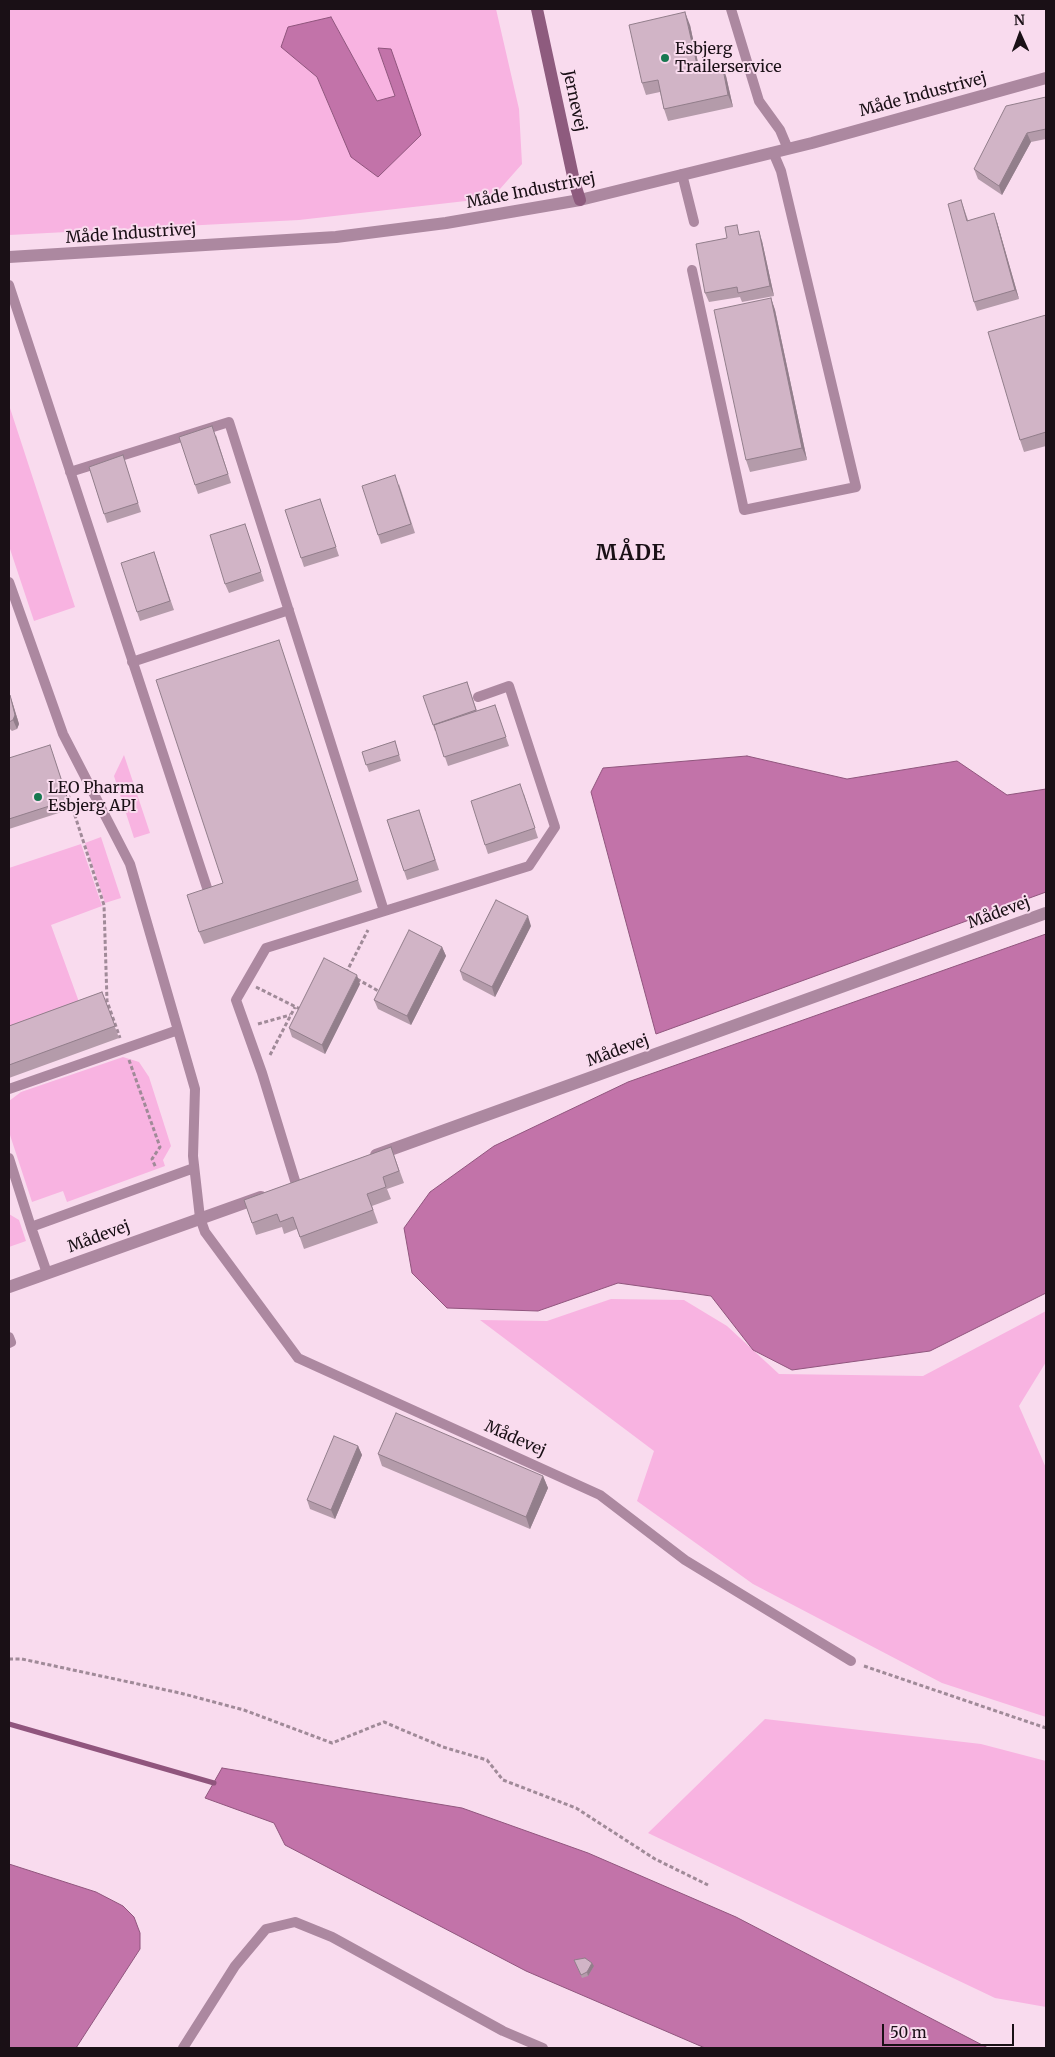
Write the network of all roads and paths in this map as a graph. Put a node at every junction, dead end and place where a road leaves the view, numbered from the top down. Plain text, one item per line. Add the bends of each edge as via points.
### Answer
1 (537, 9) edge
2 (732, 9) edge
3 (1046, 78) edge
4 (788, 149) junction
5 (773, 152) junction
6 (682, 174) junction
7 (580, 200) junction
8 (694, 222) dead end
9 (9, 257) edge
10 (692, 270) dead end
11 (9, 285) edge
12 (70, 472) junction
13 (9, 582) edge
14 (289, 610) junction
15 (132, 662) junction
16 (478, 697) dead end
17 (64, 786) edge
18 (211, 900) edge
19 (380, 912) junction
20 (1046, 913) edge
21 (246, 982) junction
22 (385, 995) edge
23 (295, 1007) junction
24 (305, 1012) edge
25 (291, 1014) junction
26 (246, 1027) junction
27 (178, 1030) junction
28 (124, 1049) junction
29 (262, 1073) junction
30 (9, 1089) edge
31 (9, 1158) edge
32 (362, 1160) edge
33 (194, 1168) junction
34 (156, 1169) dead end
35 (296, 1184) edge
36 (270, 1193) edge
37 (200, 1218) junction
38 (31, 1227) junction
39 (47, 1273) junction
40 (9, 1287) edge
41 (9, 1336) edge
42 (9, 1343) edge
43 (9, 1659) edge
44 (851, 1661) joint
45 (1046, 1728) edge
46 (708, 1885) dead end
47 (183, 2048) edge
48 (544, 2048) edge

1 - 7 street, Jernevej
2 - 4 lane via 759,101 780,130
3 - 4 street, Måde Industrivej
4 - 5 street, Måde Industrivej
5 - 6 street, Måde Industrivej
5 - 10 lane via 781,171 856,487 744,510
6 - 7 street, Måde Industrivej
6 - 8 lane
7 - 9 street, Måde Industrivej via 446,223 336,237
11 - 12 lane
12 - 14 lane via 229,422
12 - 15 lane
13 - 27 lane via 63,734 130,864
14 - 15 lane
14 - 19 lane
15 - 18 lane
16 - 19 lane via 509,686 555,827 529,866
17 - 28 path via 104,905 107,1001
19 - 21 lane via 266,948
19 - 22 path via 345,974
20 - 32 street, Mådevej
21 - 23 path
21 - 26 lane via 236,1000
23 - 24 path
23 - 25 path
25 - 26 path
25 - 29 path
26 - 29 lane
27 - 28 lane
27 - 33 lane via 195,1089
28 - 30 lane
28 - 34 path via 160,1147 152,1159
29 - 35 lane
31 - 38 lane
33 - 37 lane
33 - 38 lane
36 - 37 street, Mådevej
37 - 39 street, Mådevej
37 - 44 lane, Mådevej via 205,1232 298,1358 600,1495 685,1560
38 - 39 lane
39 - 40 street, Mådevej
41 - 42 lane
43 - 46 path via 22,1659 244,1710 332,1743 384,1722 443,1747 487,1760 503,1780 576,1808 655,1859
44 - 45 path
47 - 48 lane via 236,1966 266,1929 295,1922 332,1937 503,2031

